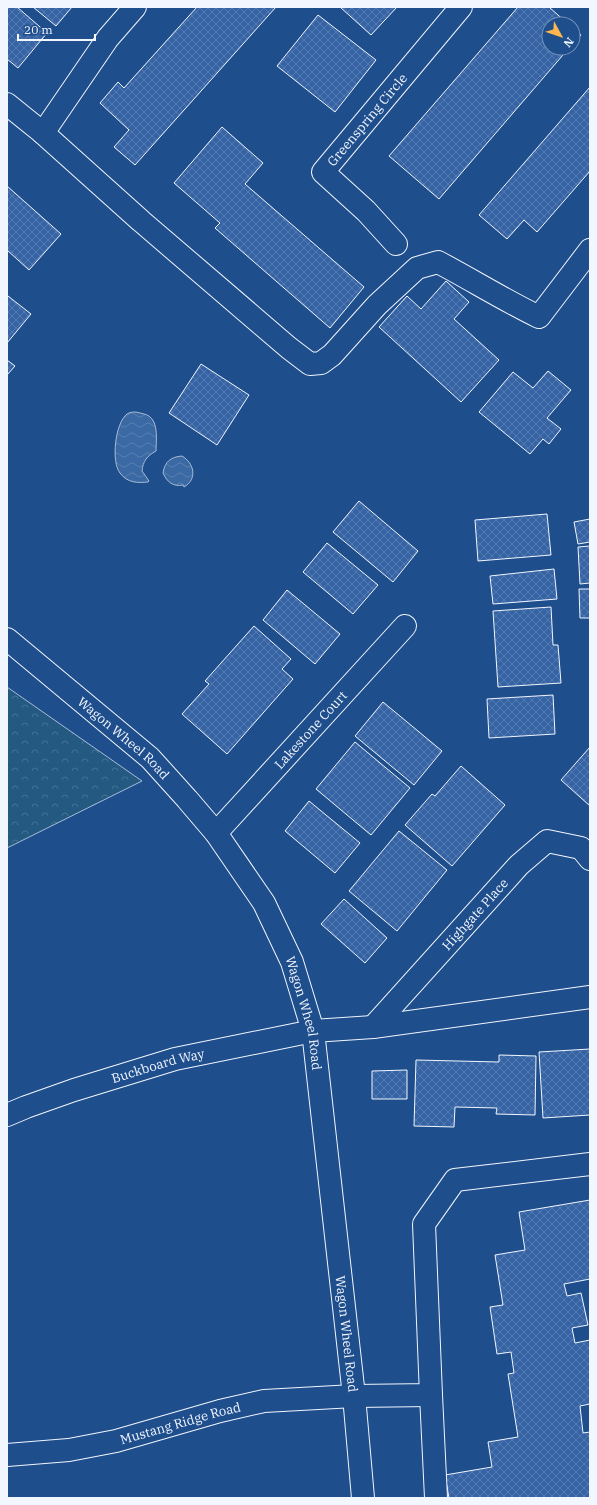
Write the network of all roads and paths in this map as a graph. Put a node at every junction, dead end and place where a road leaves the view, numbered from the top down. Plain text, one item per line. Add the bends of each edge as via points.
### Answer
1 (135, 7) edge
2 (461, 7) edge
3 (7, 104) edge
4 (44, 133) junction
5 (396, 244) dead end
6 (590, 250) edge
7 (405, 626) dead end
8 (7, 639) edge
9 (216, 833) junction
10 (590, 859) edge
11 (590, 997) edge
12 (373, 1027) junction
13 (313, 1031) junction
14 (7, 1115) edge
15 (590, 1164) edge
16 (432, 1395) junction
17 (354, 1396) junction
18 (7, 1455) edge
19 (363, 1498) edge
20 (436, 1498) edge

1 - 4 street via 108,38
2 - 5 street, Greenspring Circle via 323,172 366,211
3 - 4 street
4 - 6 street via 110,193 310,364 321,364 332,355 377,305 417,268 438,262 539,317
7 - 9 street, Lakestone Court
8 - 9 street, Wagon Wheel Road via 150,758
9 - 13 street, Wagon Wheel Road via 264,903 292,962
10 - 12 street, Highgate Place via 580,848 547,841 519,865
11 - 12 street
12 - 13 street
13 - 14 street, Buckboard Way via 175,1059 74,1090
13 - 17 street, Wagon Wheel Road
15 - 16 street via 454,1180 424,1224
16 - 17 street, Mustang Ridge Road
16 - 20 street
17 - 18 street, Mustang Ridge Road via 264,1401 116,1441 69,1450
17 - 19 street, Wagon Wheel Road

